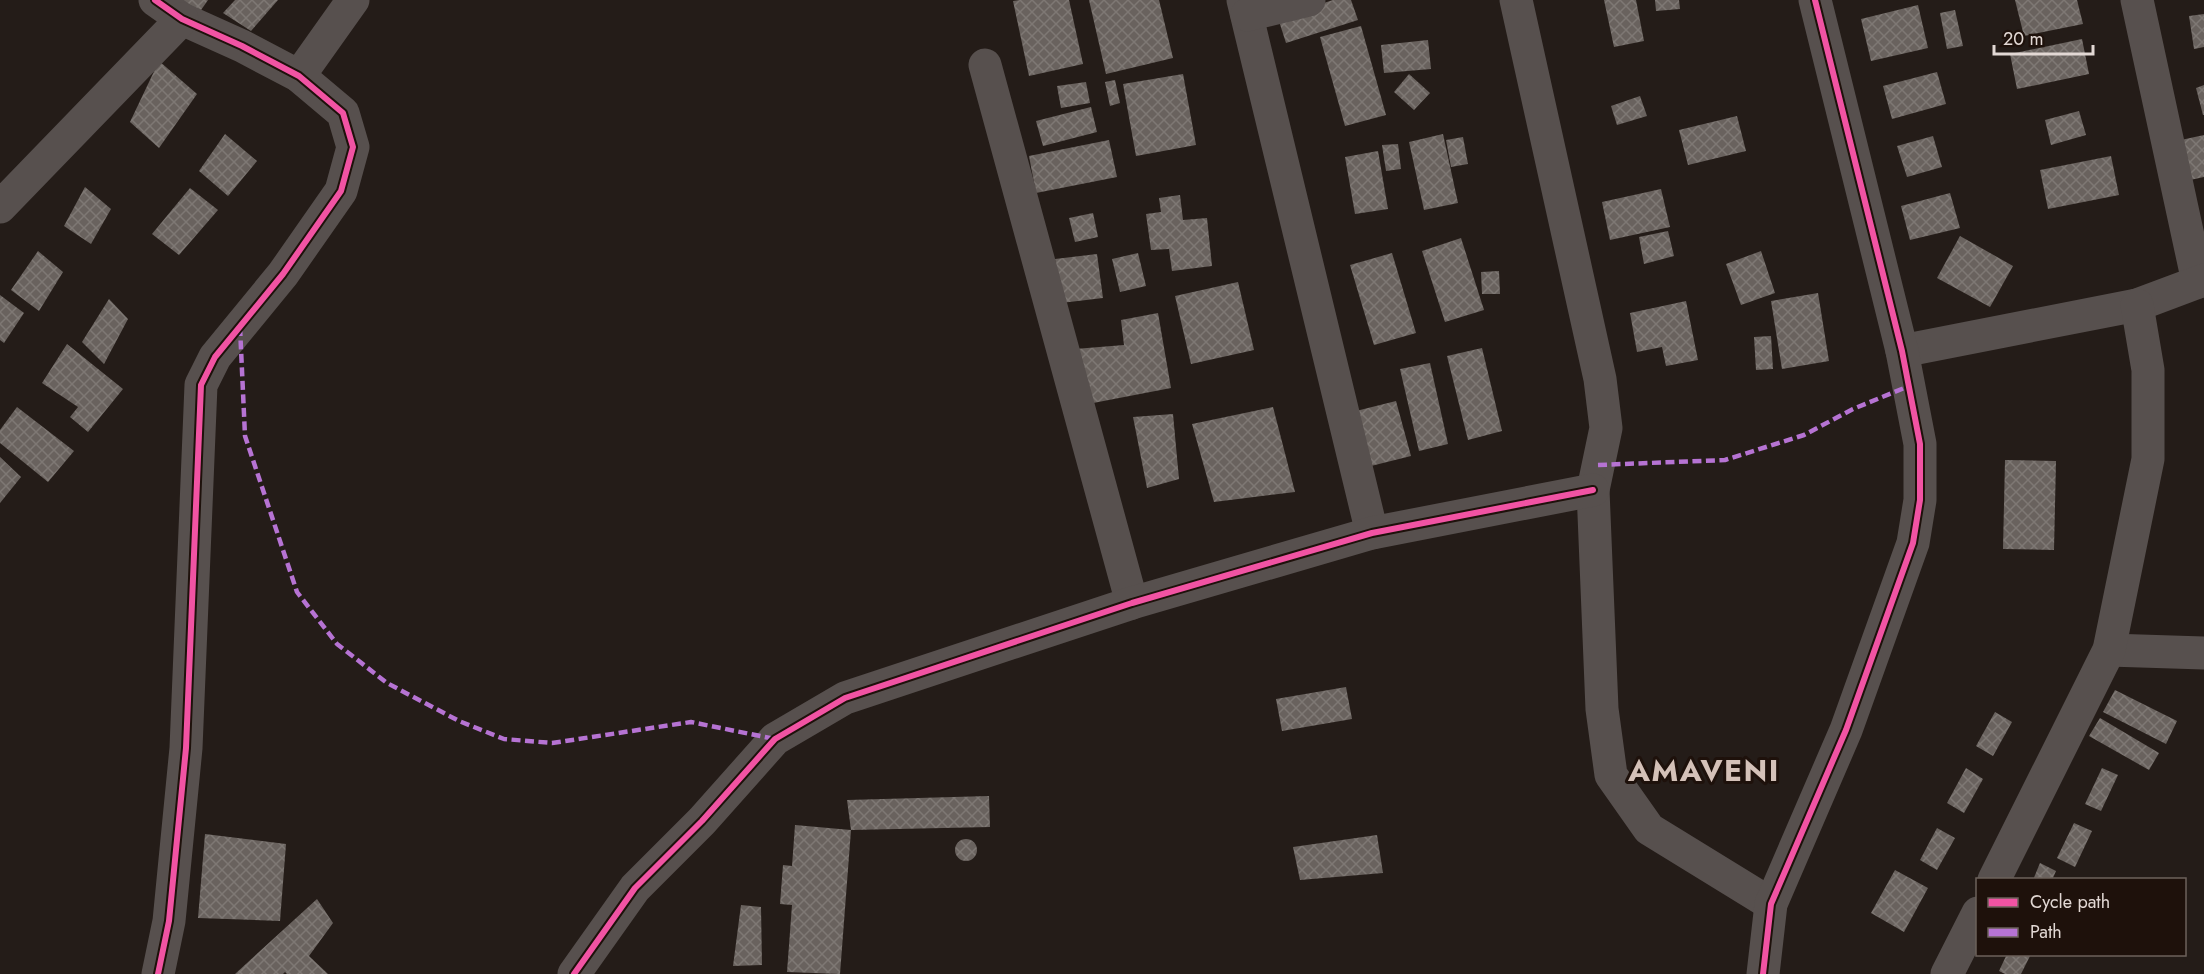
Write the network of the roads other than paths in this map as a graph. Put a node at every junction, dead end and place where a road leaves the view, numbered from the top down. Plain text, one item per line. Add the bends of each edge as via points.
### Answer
1 (155, 0) edge
2 (353, 0) edge
3 (1309, 0) edge
4 (1516, 0) edge
5 (1815, 0) edge
6 (2137, 0) edge
7 (1245, 7) edge
8 (182, 19) junction
9 (985, 65) dead end
10 (299, 76) junction
11 (1, 203) edge
12 (2201, 281) edge
13 (2137, 305) junction
14 (1902, 351) junction
15 (1593, 490) junction
16 (1372, 533) junction
17 (1132, 603) junction
18 (2109, 650) junction
19 (2204, 652) edge
20 (1995, 878) edge
21 (1771, 904) junction
22 (1976, 915) edge
23 (158, 974) edge
24 (574, 974) edge
25 (1763, 974) edge
26 (1947, 974) edge

1 - 8 street
2 - 10 street
3 - 7 street
4 - 15 street via 1600,379 1606,428
5 - 14 street
6 - 12 street
7 - 16 street
8 - 10 street
8 - 11 street
9 - 17 street
10 - 23 street via 343,113 353,147 341,191 283,274 215,357 201,385 186,748 169,921
12 - 13 street
13 - 14 street
13 - 18 street via 2148,370 2148,459
14 - 21 street via 1920,444 1920,500 1913,543 1846,730
15 - 16 street
15 - 21 street via 1602,709 1611,775 1649,829
16 - 17 street
17 - 24 street via 845,698 776,739 635,888
18 - 19 street
18 - 20 street
21 - 25 street
22 - 26 street

